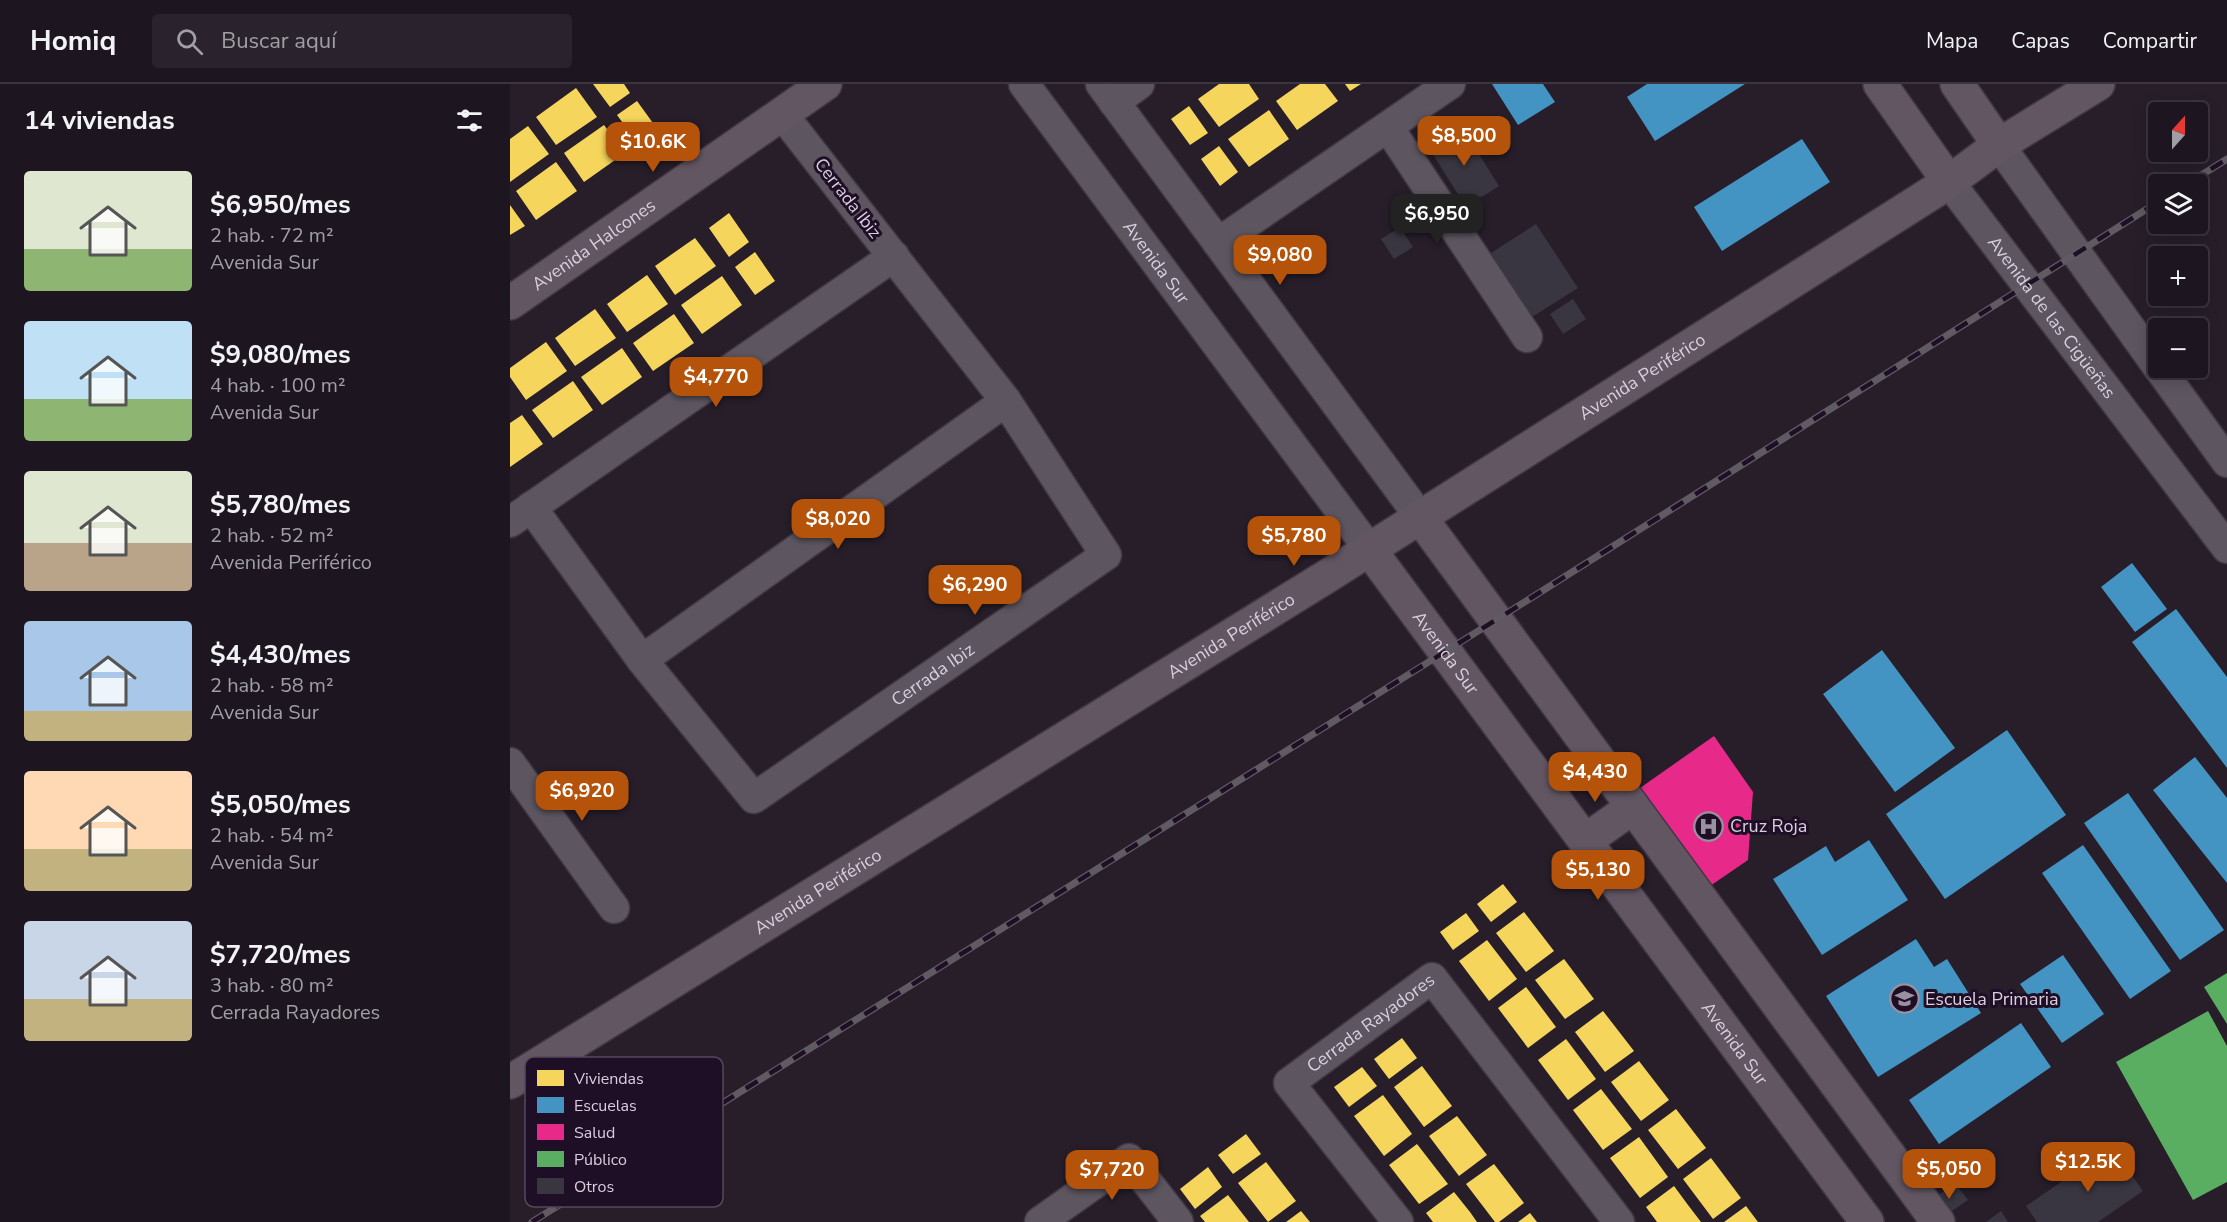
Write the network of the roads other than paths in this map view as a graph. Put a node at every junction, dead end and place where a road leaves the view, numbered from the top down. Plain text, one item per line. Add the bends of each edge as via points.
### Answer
1 (825, 84) edge
2 (1024, 84) edge
3 (1139, 84) edge
4 (1450, 84) edge
5 (1880, 84) edge
6 (1957, 84) edge
7 (2098, 84) edge
8 (1107, 93) edge
9 (782, 114) junction
10 (1388, 127) junction
11 (1999, 145) junction
12 (1949, 182) junction
13 (1218, 243) junction
14 (894, 256) junction
15 (510, 303) edge
16 (1527, 337) dead end
17 (2148, 352) edge
18 (2167, 378) edge
19 (1006, 401) junction
20 (2227, 462) edge
21 (521, 514) edge
22 (1420, 517) junction
23 (2227, 548) edge
24 (1369, 549) junction
25 (642, 660) junction
26 (510, 763) edge
27 (1633, 807) junction
28 (1585, 841) junction
29 (614, 908) dead end
30 (552, 1057) edge
31 (525, 1074) edge
32 (510, 1083) edge
33 (1040, 1222) edge
34 (1178, 1222) edge
35 (1398, 1222) edge
36 (1620, 1222) edge
37 (1867, 1222) edge
38 (1938, 1222) edge

1 - 9 main road, Avenida Halcones
2 - 24 street, Avenida Sur
3 - 8 street
4 - 10 street
5 - 12 main road, Avenida de las Cigüeñas
6 - 11 main road
7 - 11 main road, Avenida Periférico
8 - 13 street
9 - 14 street, Cerrada Ibiz
9 - 15 main road, Avenida Halcones
10 - 13 street
10 - 16 street
11 - 12 main road, Avenida Periférico
11 - 17 street
12 - 22 main road, Avenida Periférico
12 - 23 street, Avenida de las Cigüeñas
13 - 22 street
14 - 19 street, Cerrada Ibiz
14 - 21 street, Cerrada Ibiz
18 - 20 street
19 - 25 street
19 - 25 street, Cerrada Ibiz via 1106,555 754,798
21 - 25 street, Cerrada Ibiz
22 - 24 main road, Avenida Periférico
22 - 27 main road
24 - 28 main road, Avenida Sur
24 - 30 main road, Avenida Periférico
26 - 29 street
27 - 28 main road
27 - 38 main road
28 - 37 main road, Avenida Sur
31 - 32 main road, Avenida Periférico
33 - 34 street via 1130,1159
35 - 36 street, Cerrada Rayadores via 1289,1083 1432,978

